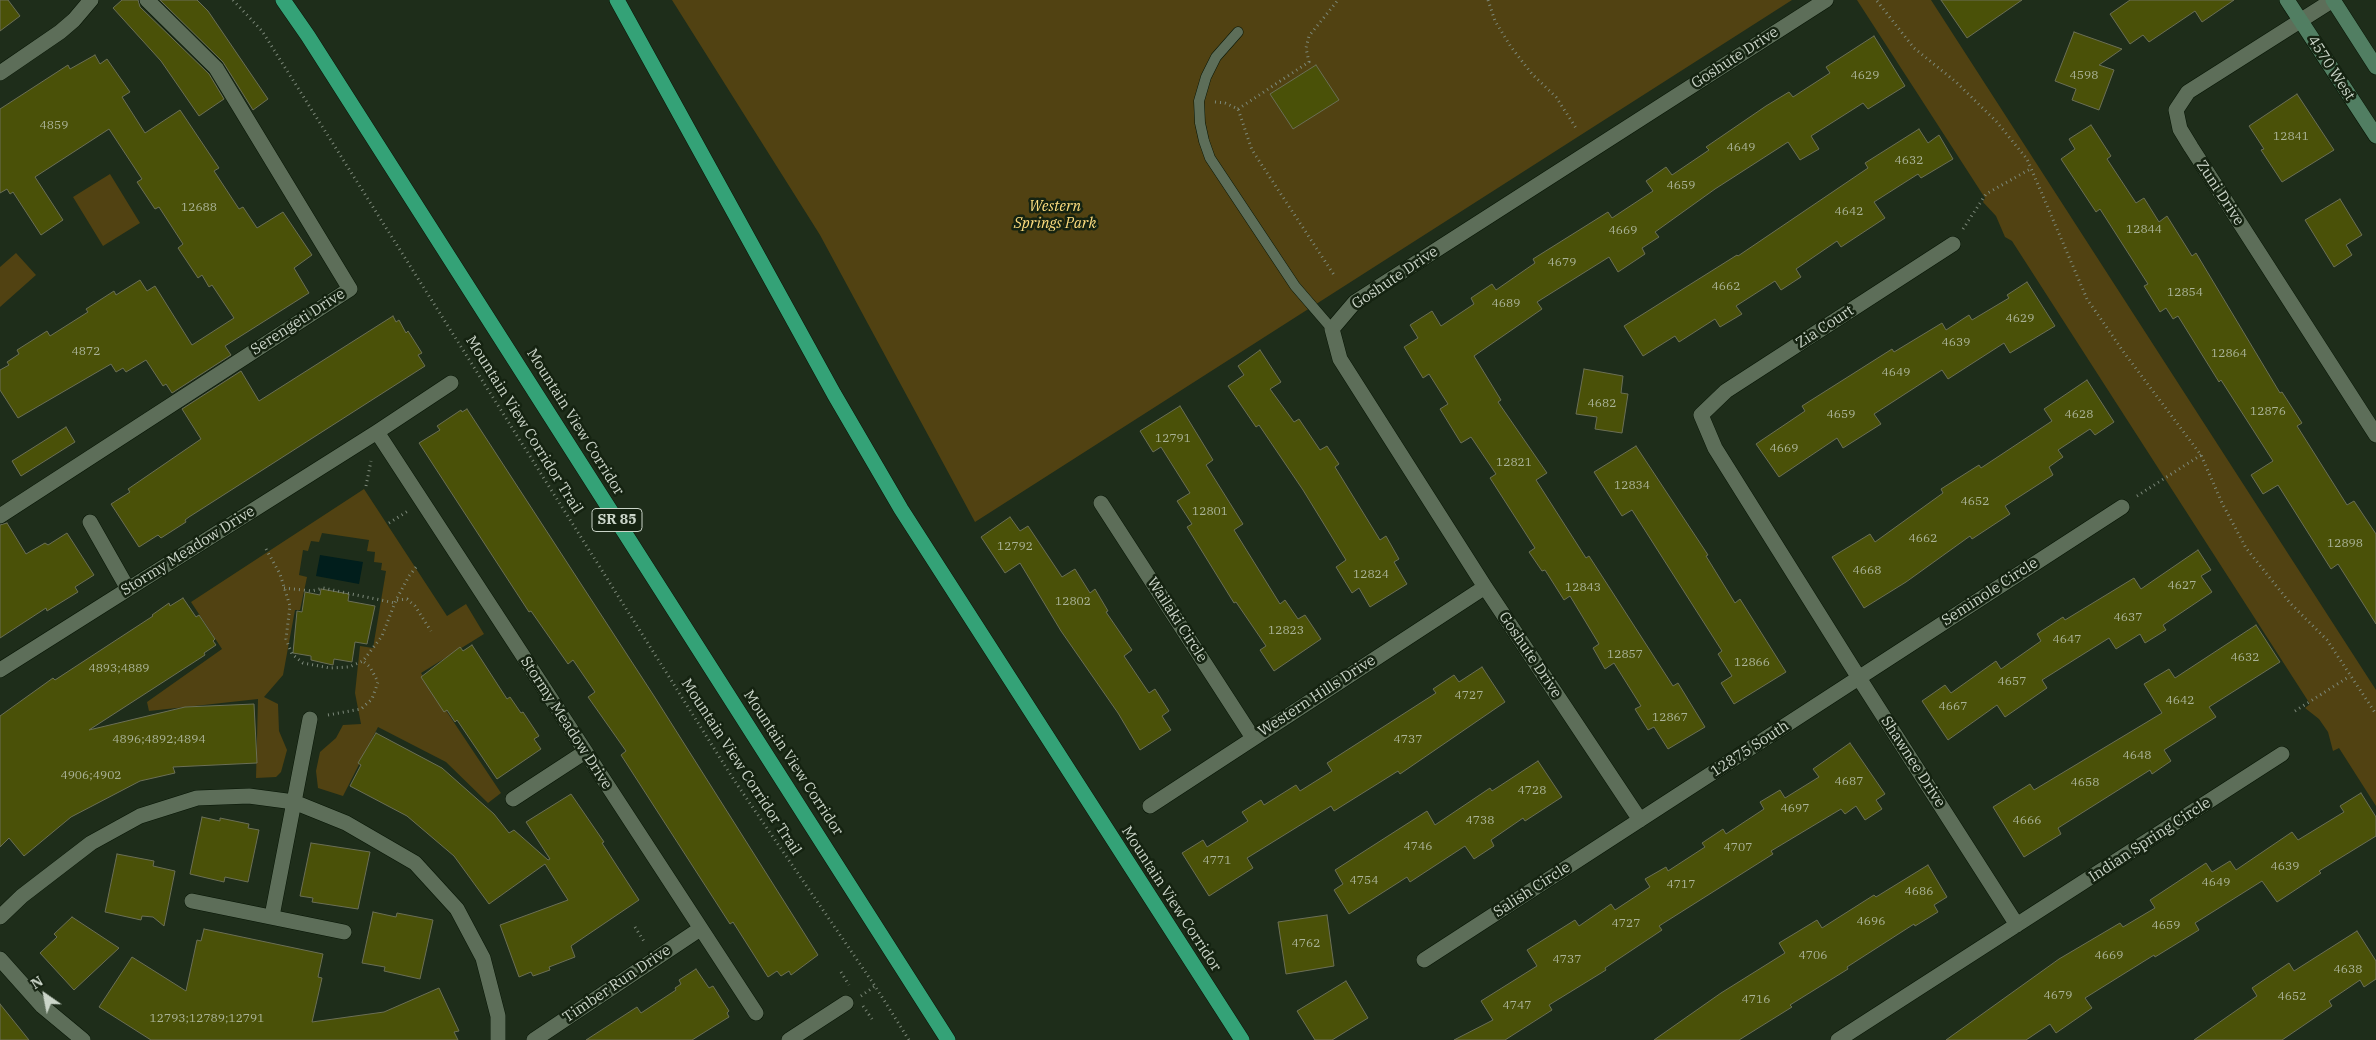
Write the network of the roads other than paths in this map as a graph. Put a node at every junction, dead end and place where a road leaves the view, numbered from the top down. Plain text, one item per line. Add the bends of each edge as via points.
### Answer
1 (91, 0) edge
2 (147, 0) edge
3 (284, 0) edge
4 (617, 0) edge
5 (1826, 0) edge
6 (2287, 0) edge
7 (2333, 0) edge
8 (2301, 22) junction
9 (1238, 32) dead end
10 (2376, 67) edge
11 (0, 72) edge
12 (2376, 136) edge
13 (1954, 244) road end
14 (1332, 329) junction
15 (451, 382) dead end
16 (1701, 415) joint
17 (377, 432) junction
18 (2376, 435) edge
19 (1101, 503) dead end
20 (2122, 507) road end
21 (0, 516) edge
22 (90, 522) dead end
23 (1485, 587) junction
24 (128, 589) junction
25 (0, 670) edge
26 (1859, 678) junction
27 (310, 719) road end
28 (1253, 738) junction
29 (585, 752) junction
30 (2282, 754) dead end
31 (513, 799) dead end
32 (294, 802) junction
33 (1150, 806) dead end
34 (1640, 820) junction
35 (192, 901) dead end
36 (272, 916) junction
37 (0, 917) edge
38 (2017, 925) junction
39 (700, 929) junction
40 (344, 932) dead end
41 (0, 959) edge
42 (1424, 960) dead end
43 (846, 1003) dead end
44 (756, 1013) dead end
45 (83, 1040) edge
46 (498, 1040) edge
47 (534, 1040) edge
48 (788, 1040) edge
49 (948, 1040) edge
50 (1242, 1040) edge
51 (1838, 1040) edge

1 - 11 street via 60,32
2 - 21 street, Serengeti Drive via 216,68 350,289
3 - 49 highway, Mountain View Corridor / SR 85
4 - 50 highway, Mountain View Corridor via 900,509
5 - 14 street, Goshute Drive via 1355,302
6 - 8 main road, 4570 West
7 - 8 street, Zuni Drive
7 - 10 main road
8 - 12 main road, 4570 West
8 - 18 street, Zuni Drive via 2188,92 2176,110 2180,129 2190,147
9 - 14 lane via 1216,57 1199,101 1200,122 1210,158 1295,286
13 - 16 street, Zia Court via 1726,392
14 - 23 street, Goshute Drive via 1340,358
15 - 17 street, Stormy Meadow Drive
16 - 26 street, Shawnee Drive via 1715,448
17 - 24 street, Stormy Meadow Drive
17 - 29 street, Stormy Meadow Drive
19 - 28 street, Wailaki Circle
20 - 26 street, Seminole Circle
22 - 24 street
23 - 28 street, Western Hills Drive
23 - 34 street, Goshute Drive
24 - 25 street, Stormy Meadow Drive
26 - 34 street, 12875 South
26 - 38 street, Shawnee Drive
27 - 32 street
28 - 33 street, Western Hills Drive
29 - 31 street
29 - 39 street, Stormy Meadow Drive
30 - 38 street, Indian Spring Circle
32 - 36 street
32 - 37 street via 249,796 197,798 140,816 91,843
32 - 46 street via 346,823 414,863 457,909 483,958 498,1016
34 - 42 street, Salish Circle
35 - 36 street
36 - 40 street
38 - 51 street
39 - 44 street, Stormy Meadow Drive
39 - 47 street, Timber Run Drive
41 - 45 street via 42,1006
43 - 48 street

